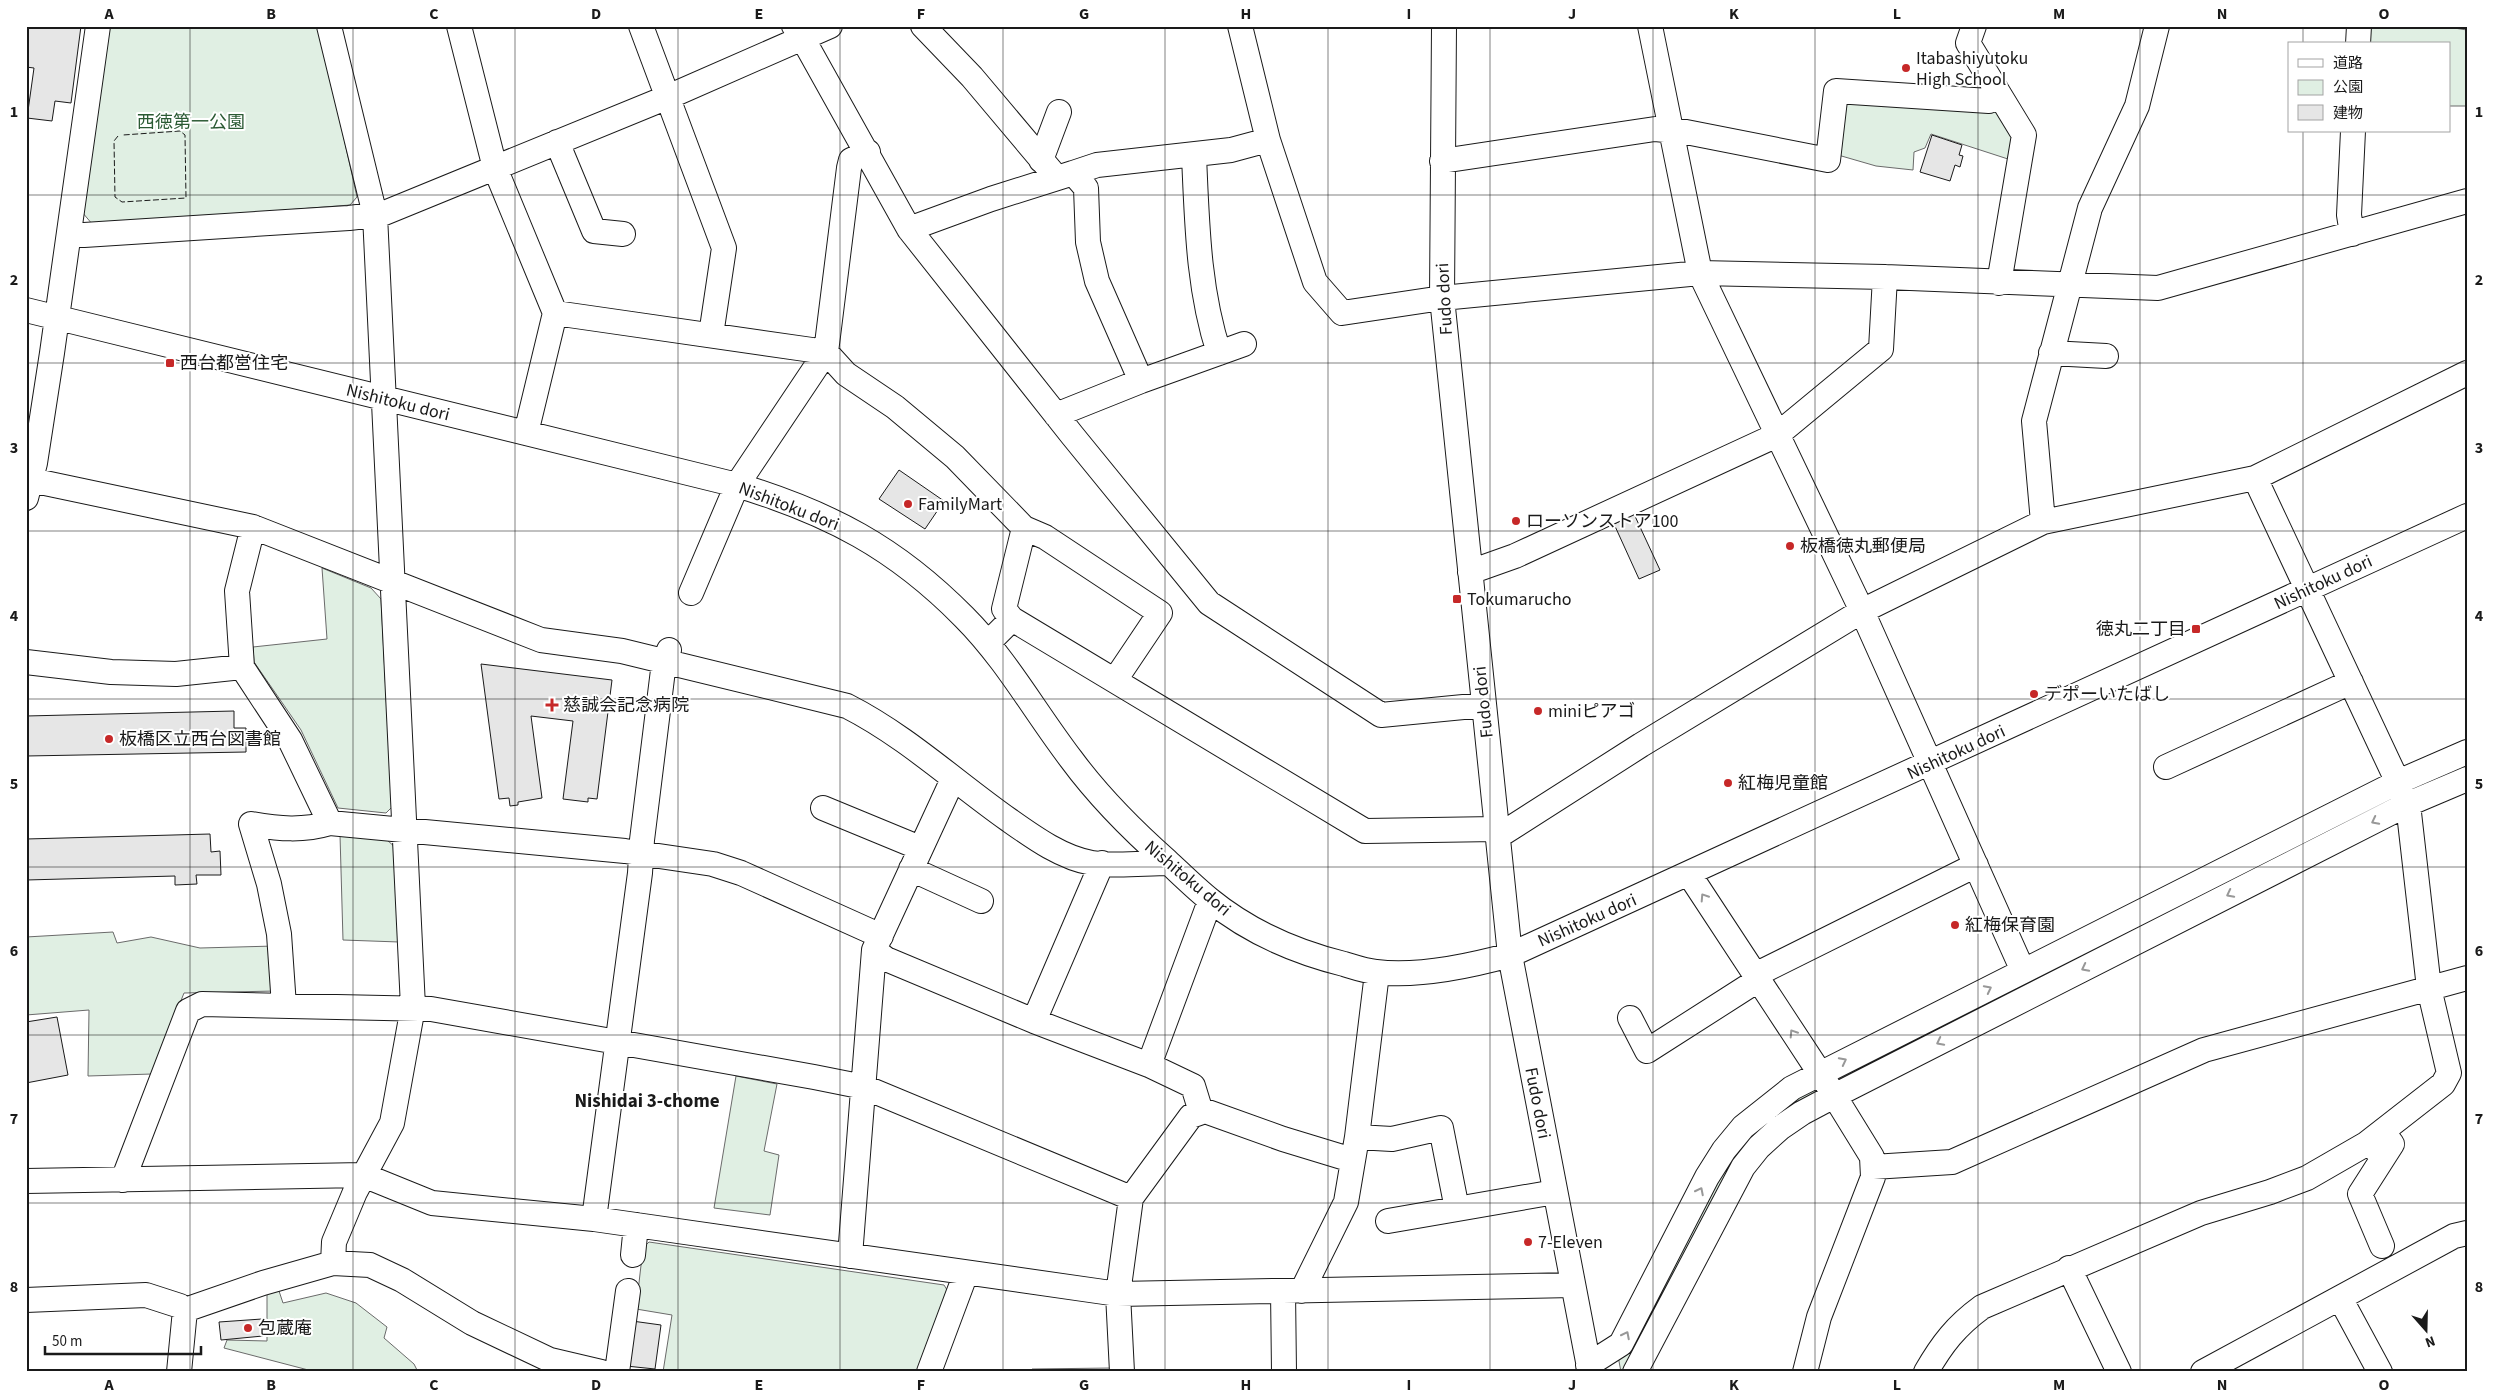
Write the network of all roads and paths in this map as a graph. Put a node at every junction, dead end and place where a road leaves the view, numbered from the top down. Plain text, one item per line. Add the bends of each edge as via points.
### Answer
1 (98, 26) edge
2 (329, 26) edge
3 (459, 26) edge
4 (642, 26) edge
5 (830, 26) edge
6 (922, 26) edge
7 (1240, 26) edge
8 (1444, 26) edge
9 (1650, 26) edge
10 (1974, 26) edge
11 (2157, 26) edge
12 (2359, 26) edge
13 (798, 32) edge
14 (2358, 42) edge
15 (2000, 96) junction
16 (668, 97) junction
17 (1059, 112) dead end
18 (1671, 131) junction
19 (2353, 132) edge
20 (1268, 140) junction
21 (557, 142) junction
22 (868, 152) junction
23 (1194, 156) junction
24 (1041, 160) junction
25 (1442, 161) junction
26 (495, 168) junction
27 (1065, 176) junction
28 (2467, 201) edge
29 (375, 215) junction
30 (909, 229) junction
31 (69, 233) junction
32 (623, 234) dead end
33 (2352, 234) junction
34 (1700, 273) junction
35 (1885, 276) junction
36 (1999, 282) junction
37 (2071, 285) junction
38 (1442, 298) junction
39 (26, 310) edge
40 (555, 313) junction
41 (57, 317) junction
42 (711, 335) junction
43 (1244, 344) dead end
44 (826, 352) junction
45 (1219, 353) junction
46 (2051, 353) junction
47 (2106, 356) dead end
48 (2467, 373) edge
49 (1141, 381) junction
50 (383, 398) junction
51 (1056, 415) junction
52 (526, 433) junction
53 (1776, 435) junction
54 (2255, 478) junction
55 (28, 486) edge
56 (737, 486) junction
57 (2467, 516) edge
58 (2043, 522) junction
59 (253, 527) junction
60 (1024, 528) junction
61 (1470, 572) junction
62 (394, 582) junction
63 (2308, 589) junction
64 (691, 594) dead end
65 (1862, 611) junction
66 (1012, 619) junction
67 (988, 643) junction
68 (666, 656) junction
69 (26, 662) edge
70 (242, 667) junction
71 (1115, 680) junction
72 (2351, 682) junction
73 (1484, 704) junction
74 (2467, 752) edge
75 (1930, 764) junction
76 (2166, 767) dead end
77 (953, 779) junction
78 (2467, 779) edge
79 (2398, 782) junction
80 (2408, 804) junction
81 (823, 808) dead end
82 (330, 823) junction
83 (405, 830) junction
84 (1497, 833) junction
85 (641, 855) junction
86 (916, 858) junction
87 (1169, 863) junction
88 (1102, 864) junction
89 (1976, 865) junction
90 (1689, 874) junction
91 (981, 901) dead end
92 (1210, 901) junction
93 (878, 943) junction
94 (1510, 956) junction
95 (2023, 971) junction
96 (1377, 973) junction
97 (1757, 977) junction
98 (2467, 978) edge
99 (2429, 988) junction
100 (284, 1006) junction
101 (413, 1007) junction
102 (1630, 1018) dead end
103 (1034, 1021) junction
104 (617, 1043) junction
105 (1150, 1065) junction
106 (1820, 1073) junction
107 (864, 1088) junction
108 (1834, 1096) junction
109 (1201, 1112) junction
110 (2370, 1142) junction
111 (1355, 1149) junction
112 (1873, 1167) junction
113 (363, 1175) junction
114 (122, 1180) junction
115 (26, 1181) edge
116 (1555, 1192) junction
117 (1131, 1198) junction
118 (1457, 1210) junction
119 (594, 1219) junction
120 (1388, 1221) dead end
121 (636, 1225) junction
122 (2465, 1230) edge
123 (633, 1255) dead end
124 (850, 1256) junction
125 (2389, 1258) junction
126 (333, 1263) junction
127 (2069, 1268) junction
128 (966, 1273) junction
129 (1573, 1285) junction
130 (628, 1291) dead end
131 (1292, 1291) junction
132 (1118, 1294) junction
133 (2340, 1298) junction
134 (26, 1300) edge
135 (185, 1310) junction
136 (1589, 1368) edge
137 (179, 1372) edge
138 (601, 1372) edge
139 (617, 1372) edge
140 (929, 1372) edge
141 (1122, 1372) edge
142 (1284, 1372) edge
143 (1635, 1372) edge
144 (1805, 1372) edge
145 (1926, 1372) edge
146 (2119, 1372) edge
147 (2203, 1372) edge
148 (2380, 1372) edge

1 - 31 street
2 - 29 street
3 - 26 street
4 - 16 street
5 - 13 street
6 - 24 street via 980,73
7 - 20 street
8 - 25 street, Fudo dori
9 - 18 street
10 - 15 street via 1968,43
11 - 37 street via 2137,106 2090,208
12 - 14 street
13 - 16 street
13 - 22 street
15 - 18 street via 1989,101 1836,91 1828,160
15 - 36 street via 2024,134
16 - 21 street
16 - 42 street via 724,248
17 - 24 street
18 - 25 street via 1655,129
18 - 34 street
19 - 33 street via 2348,215
20 - 23 street
20 - 38 street via 1315,282 1329,303 1342,313
21 - 26 street
21 - 32 street via 594,232
22 - 30 street
22 - 44 street via 851,160 849,168
23 - 27 street via 1097,165
23 - 45 street via 1198,245 1207,319
24 - 27 street
25 - 38 street, Fudo dori
26 - 29 street
26 - 40 street
27 - 30 street
27 - 49 street via 1086,188 1088,242 1097,281
28 - 33 street
29 - 31 street via 84,235
29 - 50 street
30 - 51 street
31 - 41 street
33 - 37 street via 2158,288
34 - 35 street
34 - 38 street
34 - 53 street
35 - 36 street
35 - 53 street via 1881,349
36 - 37 street
37 - 46 street
38 - 61 street, Fudo dori
39 - 41 street, Nishitoku dori
40 - 42 street
40 - 52 street
41 - 50 street, Nishitoku dori
41 - 55 street
42 - 44 street
43 - 45 street
44 - 56 street
44 - 60 street via 846,374 895,407 955,457
45 - 49 street
46 - 47 street
46 - 58 street via 2034,421
48 - 54 street
49 - 51 street
50 - 52 street, Nishitoku dori
50 - 62 street
51 - 73 street via 1209,603 1228,617 1381,715
52 - 56 street, Nishitoku dori
53 - 61 street via 1514,556
53 - 65 street
54 - 58 street
54 - 63 street
55 - 59 street
56 - 64 street
56 - 67 street, Nishitoku dori via 811,510 879,547 938,593
57 - 63 street, Nishitoku dori
58 - 65 street
59 - 62 street
59 - 70 street via 237,591
60 - 66 street via 1004,610
60 - 71 street via 1045,537 1160,613
61 - 73 street, Fudo dori
62 - 68 street via 541,640
62 - 83 street
63 - 72 street
63 - 75 street, Nishitoku dori
65 - 75 street
65 - 84 street
66 - 67 street
66 - 71 street
67 - 87 street, Nishitoku dori via 1093,787 1142,840
68 - 77 street via 847,706 878,722
68 - 85 street
69 - 70 street via 111,672 176,674
70 - 82 street via 290,740
71 - 84 street via 1365,831
72 - 76 street
72 - 79 street
73 - 84 street, Fudo dori
74 - 79 street
75 - 89 street
75 - 90 street, Nishitoku dori
77 - 86 street
77 - 88 street via 1033,837 1062,853
78 - 80 street
79 - 80 street
79 - 95 street
80 - 99 street
80 -> 108 street
81 - 86 street
82 - 83 street
82 - 100 street via 280,830 251,824 280,934
83 - 85 street
83 - 101 street
84 - 94 street, Fudo dori
85 - 93 street via 713,864 737,871
85 - 104 street
86 - 91 street
86 - 93 street
87 - 88 street
87 - 92 street, Nishitoku dori
88 - 103 street
89 - 95 street
89 - 97 street
90 - 94 street, Nishitoku dori
97 -> 90 street
92 - 96 street, Nishitoku dori via 1289,947
92 - 105 street
93 - 103 street via 886,958
93 - 107 street
94 - 96 street, Nishitoku dori via 1445,970
94 - 116 street, Fudo dori
106 -> 95 street
96 - 111 street
97 - 102 street via 1647,1052
106 -> 97 street
98 - 99 street
99 - 110 street via 2449,1073 2443,1084 2392,1130
99 - 112 street via 2204,1050 1952,1162
100 - 101 street
100 - 114 street via 202,1004 188,1012
101 - 104 street
101 - 113 street via 392,1124
103 - 105 street
104 - 107 street
104 - 119 street
105 - 109 street via 1193,1086
106 - 108 street
136 -> 106 street via 1621,1344 1724,1150 1765,1107
107 - 117 street
107 - 124 street
108 - 112 street via 1872,1157
108 - 143 street via 1780,1128 1743,1167
109 - 111 street via 1282,1139
109 - 117 street via 1191,1116
110 - 125 street via 2377,1151 2389,1140 2392,1144 2360,1194
110 - 127 street via 2307,1178 2200,1213
111 - 118 street via 1441,1128
111 - 131 street via 1346,1202
112 - 144 street via 1873,1177 1819,1317
113 - 114 street
113 - 119 street via 432,1203
113 - 126 street via 334,1242
114 - 115 street
116 - 118 street
116 - 129 street, Fudo dori
117 - 132 street
118 - 120 street
119 - 121 street
121 - 123 street
121 - 124 street
122 - 125 street
124 - 128 street
125 - 133 street
126 - 135 street
126 - 138 street via 370,1265 402,1280 472,1322 550,1360
127 - 145 street via 1982,1307 1959,1324
127 - 146 street
128 - 132 street
128 - 140 street
129 - 131 street
129 - 136 street, Fudo dori
130 - 139 street
131 - 132 street
131 - 142 street
132 - 141 street
133 - 147 street
133 - 148 street
134 - 135 street via 146,1295
135 - 137 street

